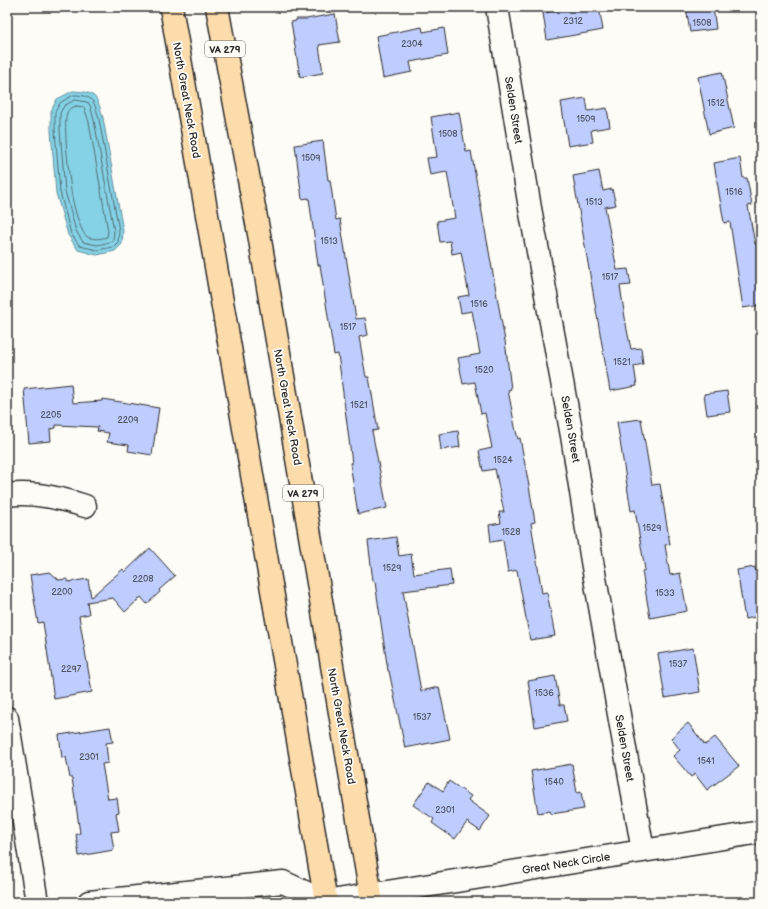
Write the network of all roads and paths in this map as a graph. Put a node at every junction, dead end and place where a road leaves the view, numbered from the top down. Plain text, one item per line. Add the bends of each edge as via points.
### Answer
1 (171, 7) edge
2 (217, 7) edge
3 (497, 7) edge
4 (7, 495) edge
5 (86, 506) dead end
6 (7, 718) edge
7 (761, 832) edge
8 (642, 851) junction
9 (371, 898) edge
10 (37, 902) edge
11 (89, 902) edge
12 (326, 902) edge

1 - 12 main road, North Great Neck Road
2 - 9 main road, North Great Neck Road / VA 279 via 260,242
3 - 8 street, Selden Street
4 - 5 street via 40,495
6 - 10 street
7 - 8 street, Great Neck Circle
8 - 9 street, Great Neck Circle
9 - 12 street, Great Neck Circle
11 - 12 street via 283,882

